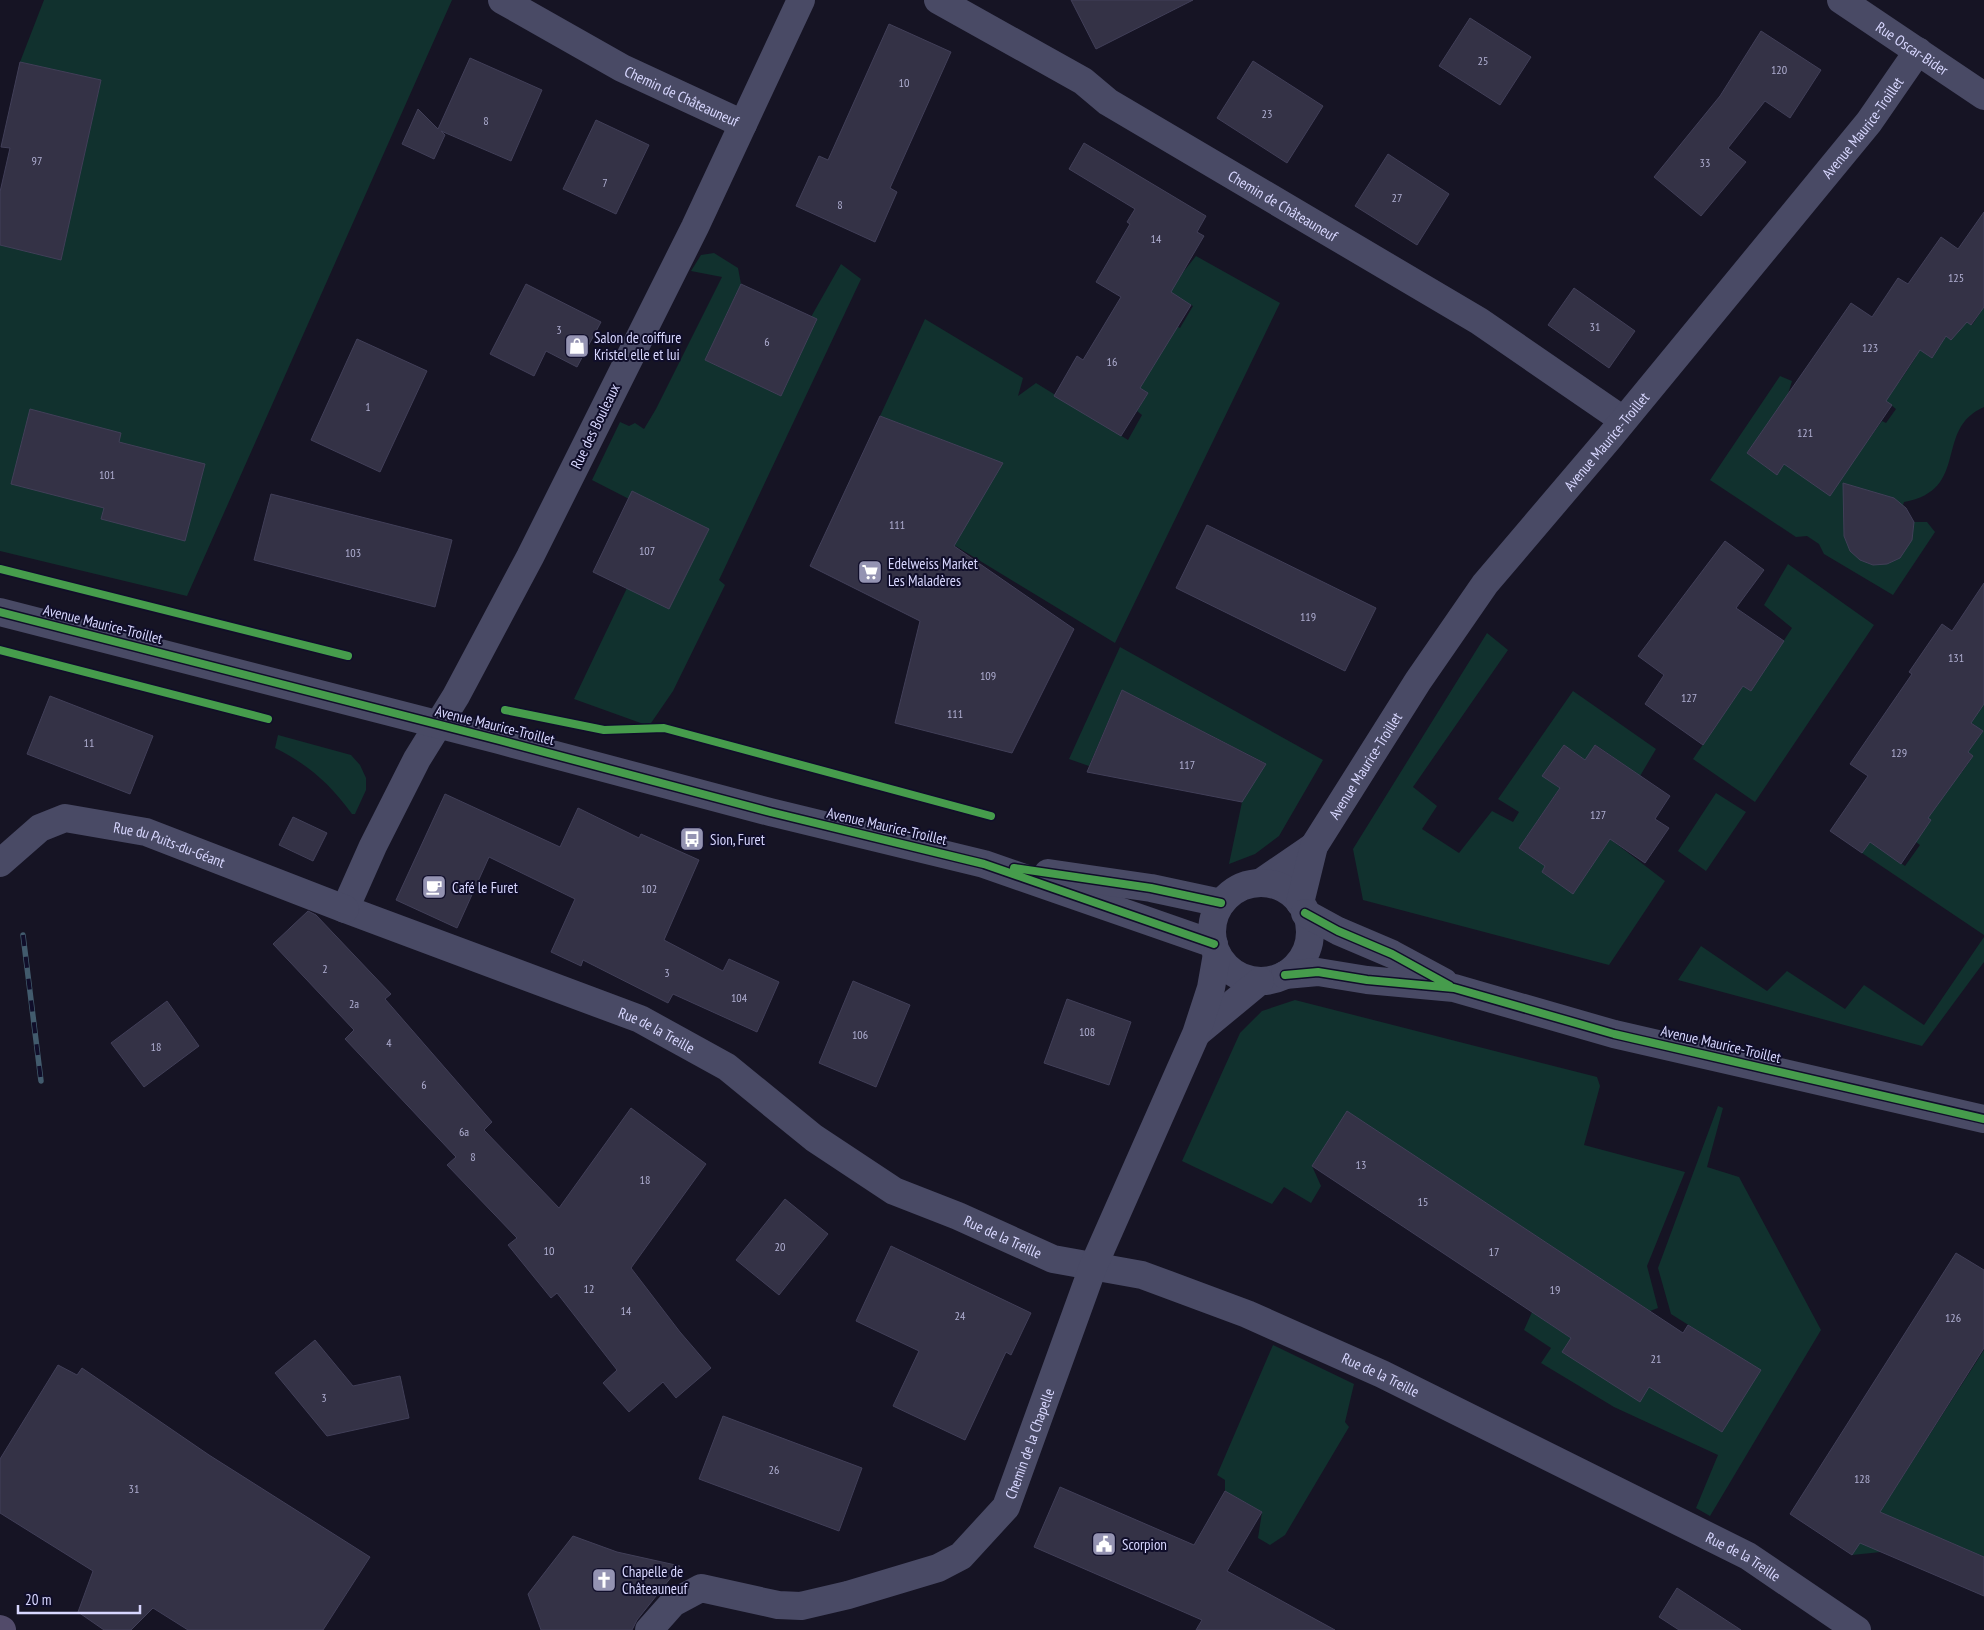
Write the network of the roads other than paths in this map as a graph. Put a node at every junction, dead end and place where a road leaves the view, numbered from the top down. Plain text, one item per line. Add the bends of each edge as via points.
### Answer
1 (502, 0) edge
2 (801, 0) edge
3 (938, 0) edge
4 (1841, 0) edge
5 (1918, 51) junction
6 (1984, 96) edge
7 (743, 124) junction
8 (1623, 420) junction
9 (0, 612) edge
10 (439, 725) junction
11 (1314, 846) junction
12 (0, 863) edge
13 (984, 864) junction
14 (1260, 883) junction
15 (1221, 903) junction
16 (1303, 908) junction
17 (345, 909) junction
18 (1215, 949) junction
19 (1272, 978) junction
20 (1454, 988) junction
21 (1196, 1034) junction
22 (1984, 1119) edge
23 (1092, 1267) junction
24 (649, 1630) edge
25 (1857, 1630) edge

1 - 7 street, Chemin de Châteauneuf via 622,68
2 - 7 street, Chemin de Châteauneuf
3 - 8 street, Chemin de Châteauneuf via 1083,81 1108,102 1479,321
4 - 5 street, Rue Oscar-Bider
5 - 6 street, Rue Oscar-Bider
5 - 8 street, Avenue Maurice-Troillet via 1869,122
7 - 10 street, Rue des Bouleaux via 530,557 482,651
8 - 11 street, Avenue Maurice-Troillet via 1485,584 1418,681
9 - 10 street, Avenue Maurice-Troillet
10 - 13 street, Avenue Maurice-Troillet
10 - 17 street via 416,759 372,846
11 - 14 street, Avenue Maurice-Troillet
11 - 16 street, Avenue Maurice-Troillet
12 - 17 street, Rue du Puits-du-Géant via 40,828 64,818 146,832
13 - 15 street, Avenue Maurice-Troillet via 1151,888
13 - 18 street, Avenue Maurice-Troillet
14 - 15 street via 1238,889
14 - 16 street via 1282,888
15 - 18 street via 1212,924
16 - 19 street via 1309,924 1308,946 1294,968
16 - 20 street, Avenue Maurice-Troillet via 1338,931 1392,954
17 - 23 street, Rue de la Treille via 640,1019 727,1066 814,1138 894,1191 1053,1258
18 - 19 street via 1229,970 1238,976
18 - 21 street, Chemin de la Chapelle via 1211,988
19 - 20 street, Avenue Maurice-Troillet via 1318,972
19 - 21 street, Chemin de la Chapelle
20 - 22 street, Avenue Maurice-Troillet via 1614,1034
21 - 23 street, Chemin de la Chapelle
23 - 24 street, Chemin de la Chapelle via 1006,1507 961,1556 938,1568 890,1583 800,1606 760,1602 701,1588 673,1603
23 - 25 street, Rue de la Treille via 1142,1275 1221,1304 1382,1374 1748,1556

